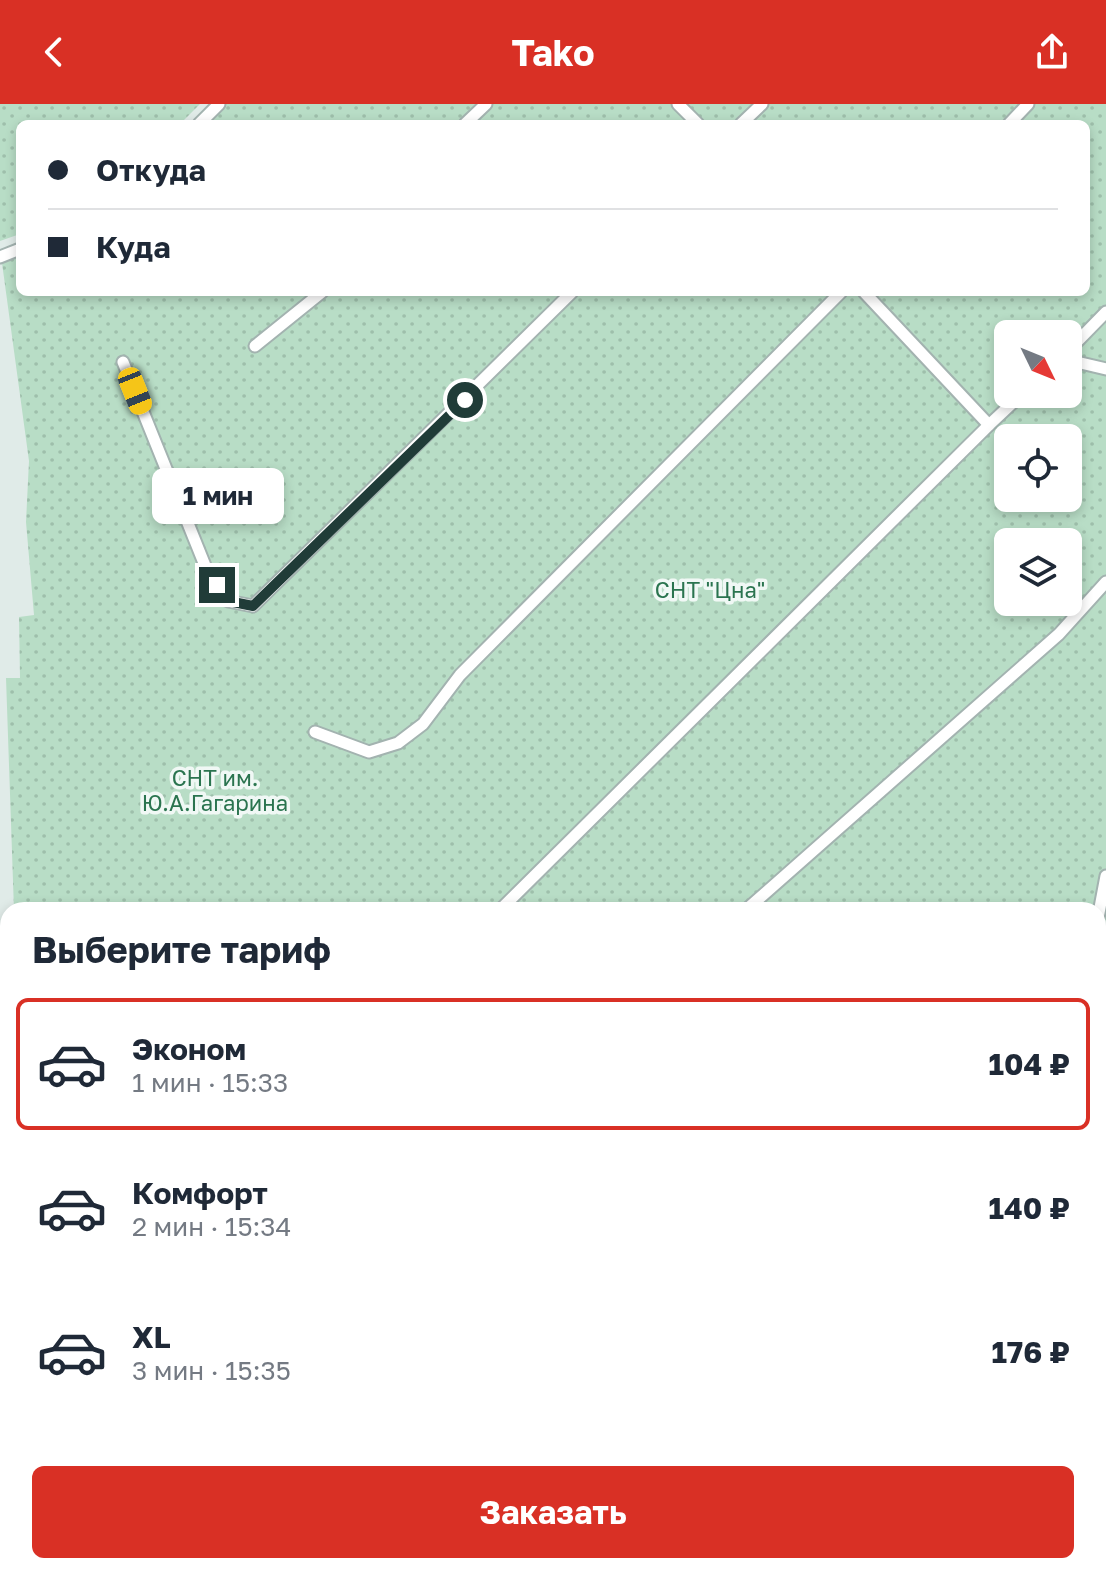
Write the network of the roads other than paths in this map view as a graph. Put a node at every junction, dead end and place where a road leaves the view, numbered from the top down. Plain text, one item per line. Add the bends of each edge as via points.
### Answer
1 (219, 104) edge
2 (486, 104) edge
3 (678, 104) edge
4 (762, 104) edge
5 (1028, 104) edge
6 (203, 120) edge
7 (469, 120) edge
8 (694, 120) edge
9 (745, 120) edge
10 (1013, 120) edge
11 (317, 296) edge
12 (568, 296) edge
13 (837, 296) edge
14 (868, 296) edge
15 (1106, 312) edge
16 (1082, 337) edge
17 (255, 346) dead end
18 (123, 362) dead end
19 (1082, 363) edge
20 (1106, 369) edge
21 (1007, 408) edge
22 (989, 425) junction
23 (1106, 582) edge
24 (315, 732) dead end
25 (1106, 876) edge
26 (508, 902) edge
27 (755, 902) edge
28 (1101, 902) edge

1 - 6 lane
2 - 7 lane
3 - 8 lane
4 - 9 lane
5 - 10 lane
11 - 17 lane
12 - 18 lane via 253,606 228,601 206,568
13 - 24 lane via 460,675 423,724 398,743 369,752
14 - 22 lane
15 - 16 lane
19 - 20 lane
21 - 22 lane
22 - 26 lane
23 - 27 lane via 1059,634
25 - 28 lane

